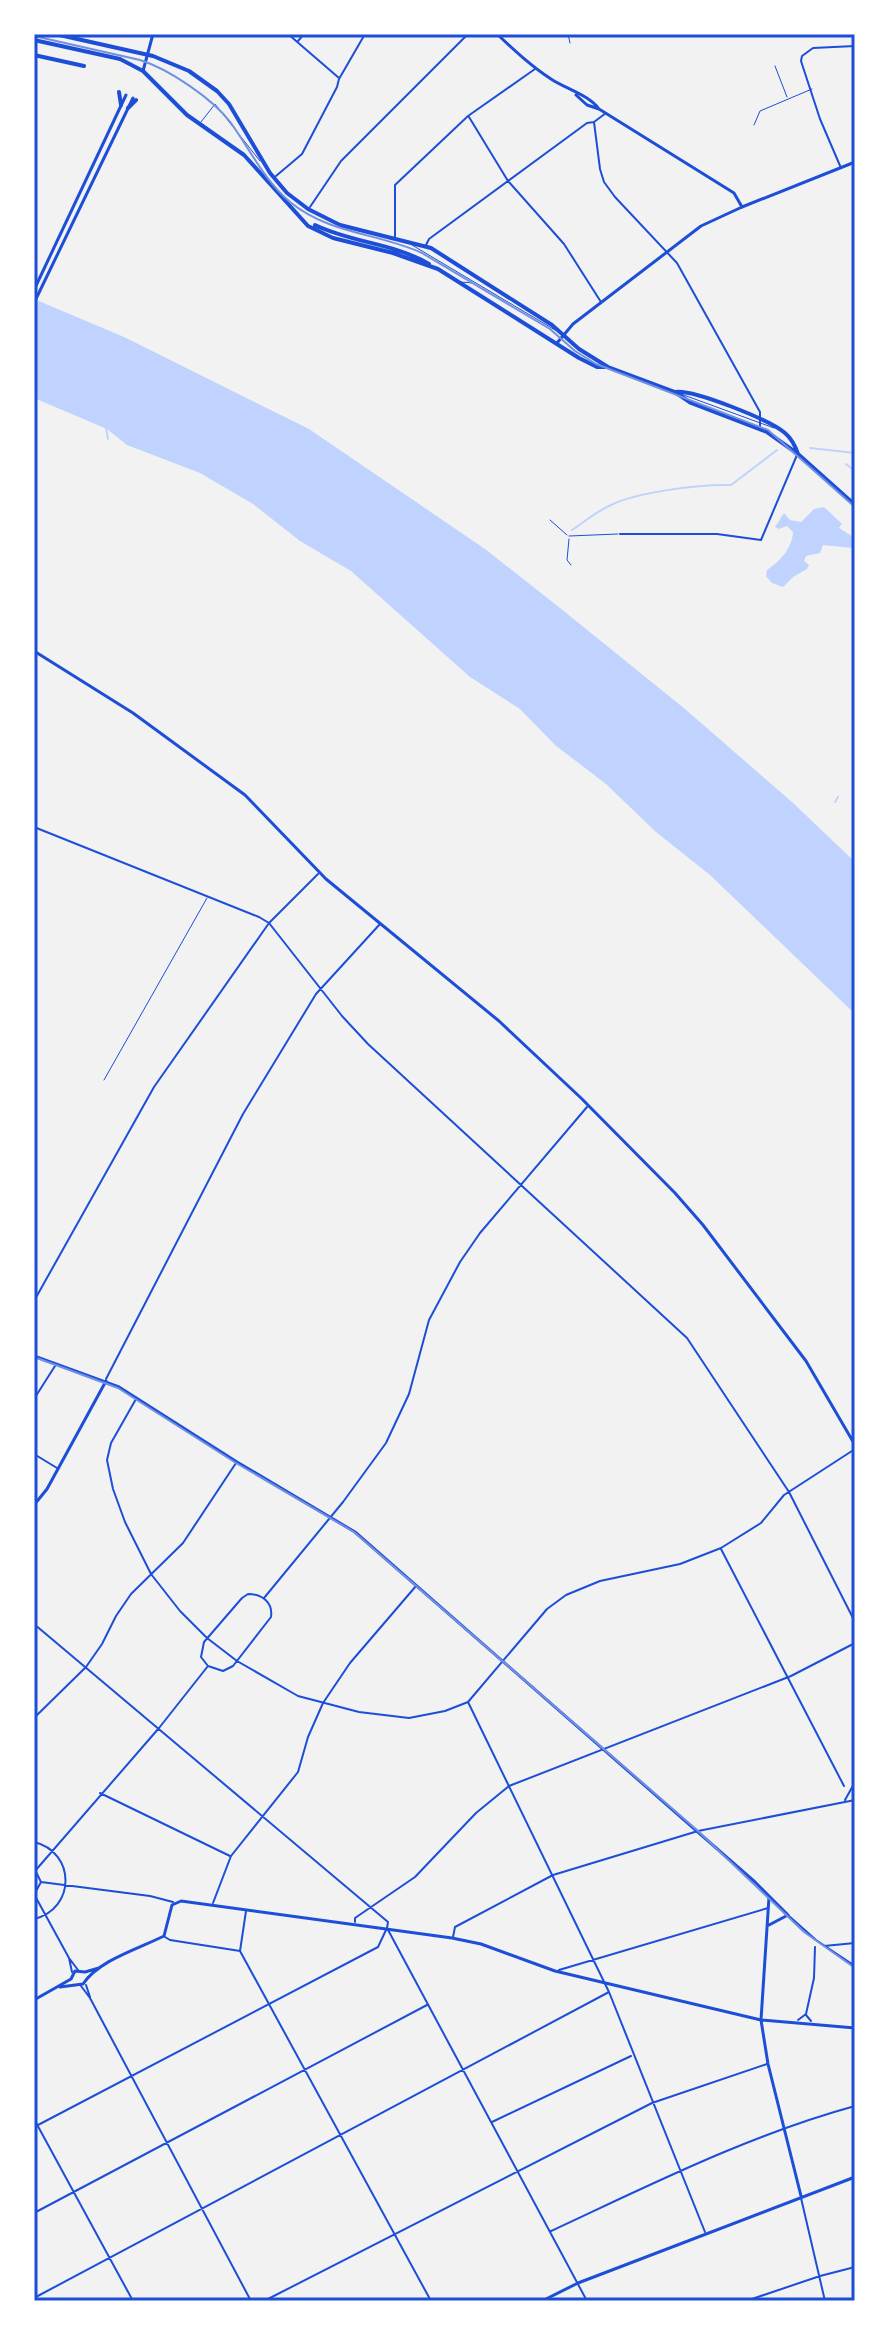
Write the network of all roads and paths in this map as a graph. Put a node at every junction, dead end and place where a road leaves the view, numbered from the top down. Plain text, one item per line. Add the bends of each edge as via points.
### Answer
1 (55, 34) edge
2 (153, 34) edge
3 (288, 34) edge
4 (304, 34) edge
5 (365, 34) edge
6 (468, 34) edge
7 (497, 34) edge
8 (568, 34) edge
9 (34, 40) edge
10 (297, 42) junction
11 (570, 43) dead end
12 (855, 46) edge
13 (145, 54) junction
14 (34, 55) edge
15 (84, 66) dead end
16 (775, 66) dead end
17 (536, 68) junction
18 (143, 71) junction
19 (339, 79) junction
20 (812, 89) junction
21 (119, 92) dead end
22 (126, 95) dead end
23 (135, 99) dead end
24 (788, 99) junction
25 (121, 105) junction
26 (128, 108) joint
27 (606, 113) junction
28 (468, 116) junction
29 (594, 122) junction
30 (754, 125) dead end
31 (203, 128) junction
32 (855, 162) edge
33 (266, 168) junction
34 (841, 168) junction
35 (274, 178) junction
36 (508, 181) junction
37 (742, 207) junction
38 (308, 209) junction
39 (315, 225) dead end
40 (395, 239) junction
41 (402, 241) junction
42 (425, 246) junction
43 (666, 250) junction
44 (438, 269) junction
45 (456, 281) junction
46 (474, 283) junction
47 (34, 290) edge
48 (601, 302) junction
49 (34, 303) edge
50 (563, 335) junction
51 (557, 343) junction
52 (608, 367) junction
53 (675, 392) junction
54 (760, 424) junction
55 (798, 454) junction
56 (855, 505) edge
57 (550, 520) dead end
58 (620, 534) joint
59 (569, 536) junction
60 (571, 565) dead end
61 (34, 651) edge
62 (34, 827) edge
63 (320, 873) junction
64 (208, 896) junction
65 (269, 923) junction
66 (380, 923) junction
67 (321, 989) junction
68 (104, 1080) dead end
69 (588, 1106) junction
70 (521, 1186) junction
71 (34, 1301) edge
72 (34, 1356) edge
73 (56, 1364) junction
74 (106, 1381) junction
75 (136, 1398) junction
76 (34, 1399) edge
77 (855, 1447) edge
78 (34, 1454) edge
79 (237, 1462) junction
80 (58, 1468) junction
81 (789, 1492) junction
82 (34, 1505) edge
83 (331, 1517) junction
84 (721, 1548) junction
85 (151, 1574) junction
86 (417, 1585) junction
87 (264, 1598) junction
88 (855, 1622) edge
89 (34, 1624) edge
90 (207, 1638) junction
91 (855, 1643) edge
92 (503, 1660) junction
93 (237, 1661) junction
94 (208, 1666) junction
95 (86, 1667) junction
96 (786, 1678) junction
97 (468, 1702) junction
98 (323, 1703) junction
99 (34, 1718) edge
100 (159, 1728) junction
101 (606, 1750) junction
102 (855, 1782) edge
103 (509, 1786) junction
104 (844, 1786) dead end
105 (100, 1793) junction
106 (855, 1800) edge
107 (844, 1801) junction
108 (262, 1817) junction
109 (699, 1831) junction
110 (34, 1842) edge
111 (53, 1850) junction
112 (231, 1856) junction
113 (34, 1871) edge
114 (553, 1875) junction
115 (41, 1882) junction
116 (66, 1885) junction
117 (34, 1894) edge
118 (769, 1897) junction
119 (174, 1903) junction
120 (213, 1905) junction
121 (371, 1908) junction
122 (769, 1908) junction
123 (246, 1909) junction
124 (788, 1915) junction
125 (46, 1916) junction
126 (34, 1919) edge
127 (355, 1924) junction
128 (769, 1925) junction
129 (387, 1928) junction
130 (164, 1936) junction
131 (452, 1938) junction
132 (855, 1943) edge
133 (824, 1946) junction
134 (815, 1947) dead end
135 (240, 1951) junction
136 (69, 1958) junction
137 (594, 1961) junction
138 (855, 1966) edge
139 (78, 1970) junction
140 (555, 1971) junction
141 (73, 1973) junction
142 (86, 1974) junction
143 (73, 1981) junction
144 (83, 1984) junction
145 (605, 1984) junction
146 (609, 1992) junction
147 (810, 1995) junction
148 (815, 1996) dead end
149 (34, 2000) edge
150 (270, 2005) junction
151 (428, 2005) junction
152 (806, 2014) junction
153 (761, 2020) junction
154 (798, 2020) dead end
155 (811, 2021) dead end
156 (855, 2028) edge
157 (633, 2055) junction
158 (768, 2064) junction
159 (305, 2069) junction
160 (463, 2070) junction
161 (132, 2076) junction
162 (652, 2103) junction
163 (855, 2106) edge
164 (34, 2119) edge
165 (491, 2122) junction
166 (38, 2125) junction
167 (785, 2128) junction
168 (340, 2135) junction
169 (167, 2142) junction
170 (681, 2171) junction
171 (518, 2172) junction
172 (855, 2177) edge
173 (73, 2191) junction
174 (801, 2196) junction
175 (202, 2209) junction
176 (34, 2213) edge
177 (550, 2231) junction
178 (706, 2233) junction
179 (394, 2234) junction
180 (110, 2258) junction
181 (855, 2267) edge
182 (820, 2276) junction
183 (578, 2283) junction
184 (34, 2298) edge
185 (133, 2301) edge
186 (251, 2301) edge
187 (264, 2301) edge
188 (431, 2301) edge
189 (542, 2301) edge
190 (587, 2301) edge
191 (746, 2301) edge
192 (825, 2301) edge

1 - 13 main road
2 - 13 street
3 - 10 street
4 - 10 street
5 - 19 street
6 - 38 street via 341,161
7 - 17 street
8 - 11 lane
9 - 18 main road via 120,59
10 - 19 street
12 - 20 street via 813,48 802,56
13 - 18 street
13 - 33 main road via 189,71 217,91 240,119
14 - 15 main road
16 - 24 lane
17 - 27 street
17 - 28 street
18 - 31 main road
19 - 35 street via 302,154
20 - 24 lane
20 - 34 street
21 - 25 main road
22 - 25 street
23 - 26 main road
24 - 30 lane via 760,111
25 - 47 street
26 - 49 street
27 - 29 street
27 - 37 street via 734,193
28 - 36 street
28 - 40 street via 395,185
29 - 36 street
29 - 43 street via 604,182
31 - 33 lane via 201,120 215,104
31 - 44 main road via 244,155 314,230
32 - 34 street
33 - 35 main road
34 - 37 street
35 - 38 main road
36 - 42 street
36 - 48 street via 564,244
37 - 43 street
38 - 40 main road via 340,225
39 - 44 main road via 392,247
40 - 41 main road
41 - 42 main road
41 - 46 lane
42 - 50 main road
43 - 48 street
43 - 54 street via 760,412
44 - 45 main road
45 - 46 lane
45 - 51 main road
46 - 50 lane
48 - 50 street
50 - 51 street
50 - 52 main road
51 - 52 main road via 597,367
52 - 53 main road
53 - 54 lane
53 - 54 main road via 691,403
53 - 54 main road via 690,392
54 - 55 main road
54 - 55 main road via 781,429
55 - 56 main road
55 - 58 street via 761,540 717,534
57 - 59 lane
58 - 59 lane
59 - 60 lane
61 - 63 street via 227,781
62 - 64 street
63 - 65 street
63 - 66 street
64 - 65 street
64 - 68 lane
65 - 67 street
65 - 71 street via 154,1087
66 - 67 street
66 - 69 street via 499,1021
67 - 70 street via 368,1044
67 - 74 street via 243,1114
69 - 70 street
69 - 77 street via 675,1193 741,1274 806,1361
70 - 81 street via 687,1338
70 - 83 street via 453,1274 429,1320 399,1418
72 - 73 street
73 - 74 street
73 - 76 street
74 - 75 street
74 - 80 street
75 - 79 street
75 - 85 street via 107,1460 125,1522
77 - 81 street
78 - 80 street
79 - 83 street
79 - 85 street via 183,1543
80 - 82 street
81 - 84 street via 761,1523
81 - 88 street
83 - 86 street
83 - 87 street
84 - 92 street via 566,1595
84 - 96 street
85 - 90 street
85 - 95 street via 131,1594
86 - 92 street
86 - 98 street
87 - 90 street via 242,1598
87 - 93 street via 271,1617
89 - 95 street
90 - 93 street
90 - 94 street via 201,1657
91 - 96 street
92 - 97 street
92 - 101 street
93 - 94 street via 223,1671
93 - 98 street via 298,1696
94 - 100 street
95 - 99 street
95 - 100 street
96 - 101 street
96 - 104 street
97 - 98 street via 409,1718
97 - 103 street
98 - 108 street via 298,1772
100 - 105 street
100 - 108 street
101 - 103 street
101 - 109 street
102 - 107 street
103 - 114 street
103 - 121 street via 415,1877
105 - 111 street
105 - 112 street
106 - 107 street
107 - 109 street
108 - 112 street
108 - 121 street
109 - 114 street
109 - 118 street
110 - 111 street
111 - 113 street
111 - 116 street via 63,1863
112 - 120 street
113 - 115 street
114 - 131 street via 455,1927
114 - 137 street
115 - 116 street
115 - 117 street
116 - 119 street
116 - 125 street
117 - 125 street
118 - 122 street
118 - 124 street
119 - 120 street
119 - 130 street
120 - 123 street
121 - 127 street via 355,1918
121 - 129 street via 388,1922
122 - 128 street
122 - 137 street
123 - 127 street
123 - 135 street
124 - 128 street
124 - 133 street
125 - 126 street
125 - 136 street
127 - 129 street
128 - 153 street
129 - 131 street
129 - 150 street via 378,1947
129 - 151 street
130 - 135 street
130 - 142 street
131 - 140 street
132 - 133 street
133 - 138 street
134 - 147 street
135 - 150 street
136 - 139 street
136 - 141 street
137 - 140 street
137 - 145 street
139 - 141 street
139 - 142 street
140 - 145 street
141 - 143 street
142 - 144 street
143 - 144 street
143 - 149 street
144 - 161 street
145 - 146 street
145 - 153 street
146 - 157 street
146 - 160 street
147 - 148 street
147 - 152 street
150 - 159 street
150 - 161 street
151 - 159 street
151 - 160 street
152 - 154 street
152 - 155 street
153 - 156 street
153 - 158 street
157 - 162 street
157 - 165 street
158 - 162 street
158 - 167 street
159 - 168 street
159 - 169 street
160 - 165 street
160 - 168 street
161 - 166 street
161 - 169 street
162 - 170 street
162 - 171 street
163 - 167 street
164 - 166 street
165 - 171 street
166 - 173 street
167 - 170 street
167 - 174 street
168 - 175 street
168 - 179 street
169 - 173 street
169 - 175 street
170 - 177 street
170 - 178 street
171 - 177 street
171 - 179 street
172 - 174 street
173 - 176 street
173 - 180 street
174 - 178 street
174 - 182 street
175 - 180 street
175 - 186 street
177 - 183 street
178 - 183 street
179 - 187 street
179 - 188 street
180 - 184 street
180 - 185 street
181 - 182 street
182 - 191 street
182 - 192 street
183 - 189 street
183 - 190 street

